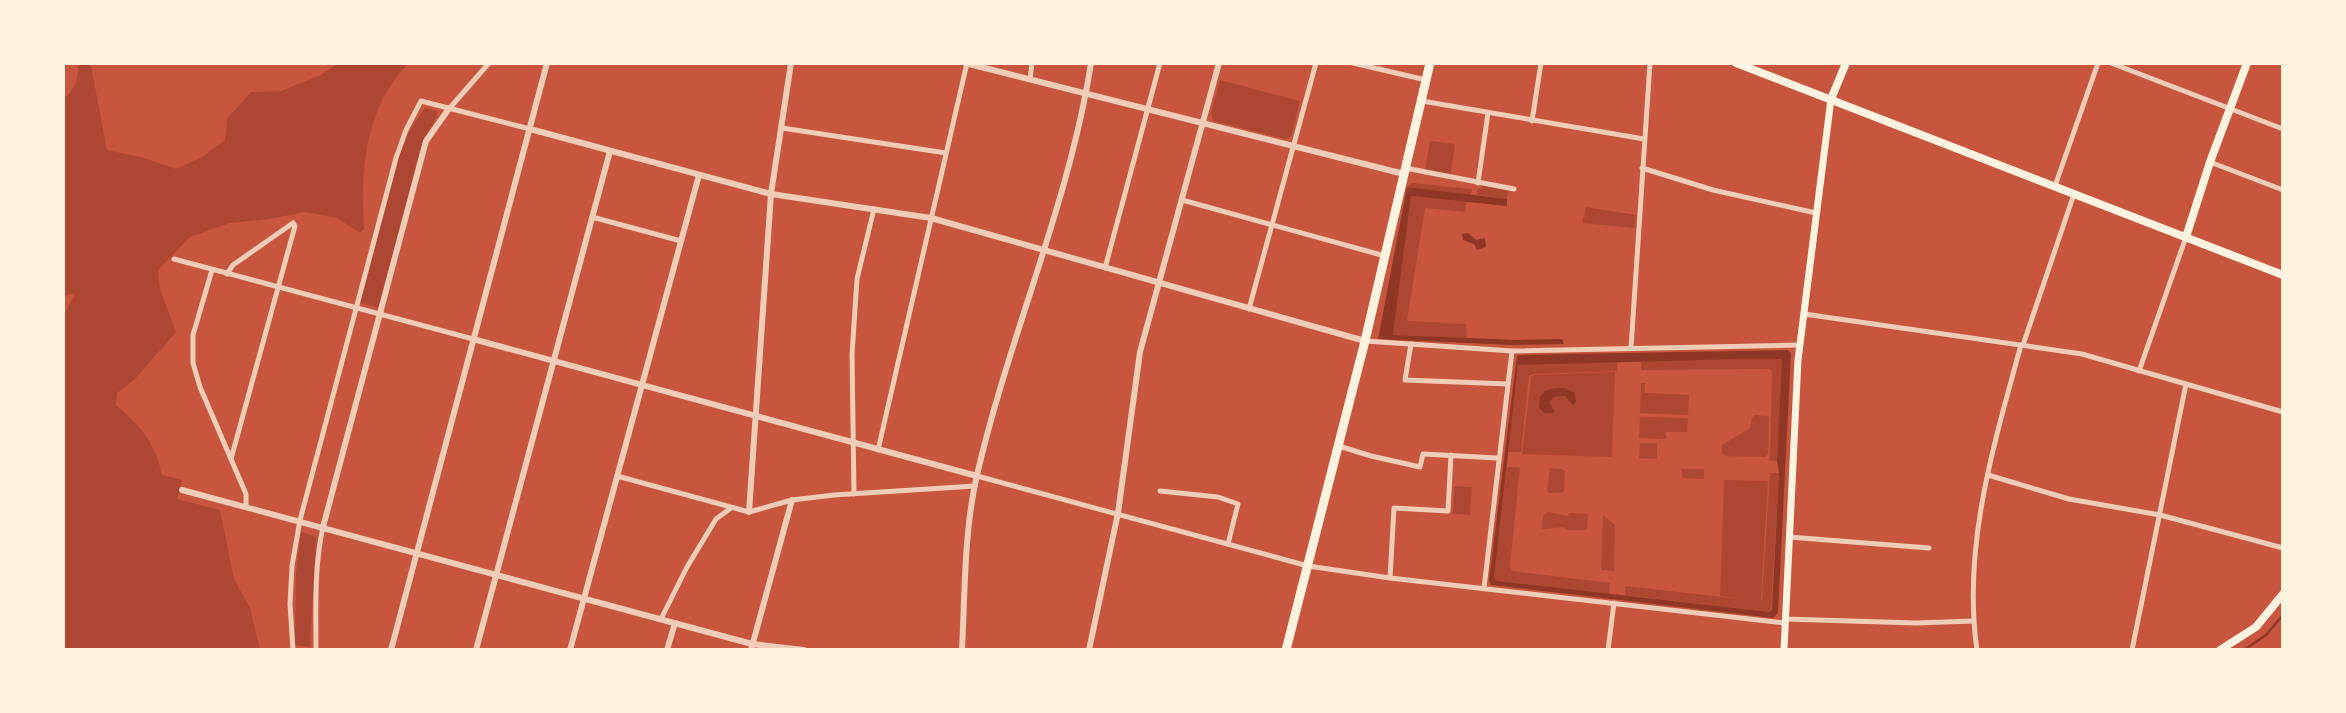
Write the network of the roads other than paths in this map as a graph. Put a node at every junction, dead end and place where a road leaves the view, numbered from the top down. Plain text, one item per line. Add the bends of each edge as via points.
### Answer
1 (489, 63) edge
2 (547, 63) edge
3 (791, 63) edge
4 (966, 63) edge
5 (1031, 63) edge
6 (1091, 63) edge
7 (1160, 63) edge
8 (1219, 63) edge
9 (1315, 63) edge
10 (1353, 63) edge
11 (1430, 63) edge
12 (1541, 63) edge
13 (1650, 63) edge
14 (1736, 63) edge
15 (1846, 63) edge
16 (2098, 63) edge
17 (2111, 63) edge
18 (2247, 63) edge
19 (1030, 79) junction
20 (1426, 80) junction
21 (1085, 93) junction
22 (1831, 99) junction
23 (1422, 101) junction
24 (1148, 108) junction
25 (2231, 108) junction
26 (448, 110) junction
27 (1488, 113) junction
28 (1532, 121) junction
29 (1203, 122) junction
30 (782, 128) junction
31 (530, 129) junction
32 (2283, 129) edge
33 (1644, 139) junction
34 (1293, 146) junction
35 (610, 150) junction
36 (946, 153) junction
37 (2210, 162) junction
38 (1642, 168) junction
39 (1405, 171) junction
40 (699, 175) junction
41 (1478, 183) junction
42 (2055, 186) junction
43 (1514, 189) dead end
44 (2283, 190) edge
45 (771, 194) junction
46 (2074, 194) junction
47 (1182, 200) junction
48 (874, 209) junction
49 (1816, 213) junction
50 (592, 217) junction
51 (931, 218) junction
52 (1271, 224) junction
53 (2186, 237) junction
54 (681, 241) junction
55 (1044, 250) junction
56 (1385, 256) junction
57 (174, 259) dead end
58 (1105, 268) junction
59 (212, 270) junction
60 (227, 274) junction
61 (2283, 275) edge
62 (1159, 283) junction
63 (278, 288) junction
64 (355, 307) junction
65 (1249, 309) junction
66 (1804, 314) junction
67 (380, 315) junction
68 (473, 339) junction
69 (1365, 341) junction
70 (1411, 344) junction
71 (1799, 345) junction
72 (2022, 345) junction
73 (1631, 348) junction
74 (1511, 351) junction
75 (553, 361) junction
76 (2139, 371) junction
77 (1508, 384) junction
78 (2186, 384) junction
79 (643, 385) junction
80 (2283, 412) edge
81 (754, 415) junction
82 (852, 443) junction
83 (1339, 446) junction
84 (878, 450) junction
85 (1451, 455) junction
86 (1497, 458) junction
87 (231, 459) junction
88 (977, 475) junction
89 (1988, 475) junction
90 (617, 476) junction
91 (975, 486) junction
92 (182, 490) dead end
93 (1160, 491) dead end
94 (854, 494) junction
95 (792, 500) junction
96 (246, 506) junction
97 (731, 508) junction
98 (749, 512) junction
99 (1118, 513) junction
100 (2160, 515) junction
101 (300, 520) junction
102 (323, 527) junction
103 (1789, 537) junction
104 (1228, 544) junction
105 (1929, 548) dead end
106 (2283, 548) edge
107 (415, 551) junction
108 (1308, 566) junction
109 (497, 573) junction
110 (1390, 578) junction
111 (1484, 588) junction
112 (2283, 594) edge
113 (584, 599) junction
114 (1614, 603) junction
115 (661, 619) junction
116 (1973, 621) junction
117 (1785, 622) junction
118 (675, 623) junction
119 (752, 647) edge
120 (293, 650) edge
121 (316, 650) edge
122 (391, 650) edge
123 (476, 650) edge
124 (570, 650) edge
125 (667, 650) edge
126 (803, 650) edge
127 (962, 650) edge
128 (1089, 650) edge
129 (1286, 650) edge
130 (1608, 650) edge
131 (1784, 650) edge
132 (1977, 650) edge
133 (2133, 650) edge
134 (2221, 650) edge

1 - 26 street
2 - 31 street
3 - 30 street
4 - 19 street
4 - 36 street
5 - 19 street
6 - 21 street
7 - 24 street
8 - 29 street
9 - 34 street
10 - 20 street
11 - 20 highway
12 - 28 street
13 - 33 street
14 - 22 main road
15 - 22 main road
16 - 42 street
17 - 25 street
18 - 25 main road
19 - 21 street
20 - 23 highway
21 - 24 street
21 - 55 street
22 - 42 main road
22 - 49 main road
23 - 27 street
23 - 39 highway
24 - 29 street
24 - 58 street
25 - 32 street
25 - 37 main road
26 - 31 street
26 - 64 street via 421,101 406,130
26 - 67 street via 426,141
27 - 28 street
27 - 41 street
28 - 33 street
29 - 34 street
29 - 47 street
30 - 36 street
30 - 45 street
31 - 35 street
31 - 68 street
33 - 38 street
34 - 39 street
34 - 52 street
35 - 40 street
35 - 50 street
36 - 51 street
37 - 44 street
37 - 53 main road
38 - 49 street
38 - 73 street
39 - 41 street
39 - 56 highway
40 - 45 street
40 - 54 street
41 - 43 street
42 - 46 main road
45 - 48 street
45 - 81 street
46 - 53 main road
46 - 72 street
47 - 52 street
47 - 62 street
48 - 51 street
48 - 82 street via 857,279
49 - 66 main road
50 - 54 street
50 - 75 street
51 - 55 street
51 - 84 street
52 - 56 street
52 - 65 street
53 - 61 main road
53 - 76 street
54 - 79 street
55 - 58 street
55 - 88 street
56 - 69 highway
57 - 59 street
58 - 62 street
59 - 60 street
59 - 87 street via 193,335 192,363
60 - 63 street
60 - 63 street via 293,223
62 - 65 street
62 - 99 street via 1140,352
63 - 64 street
63 - 87 street
64 - 67 street
64 - 101 street
65 - 69 street
66 - 71 main road
66 - 72 street
67 - 68 street
67 - 102 street
68 - 75 street
68 - 107 street
69 - 70 street
69 - 83 highway
70 - 74 street
70 - 77 street via 1405,380
71 - 73 street
71 - 103 main road
72 - 76 street via 2082,354
72 - 89 street
73 - 74 street
74 - 77 street
75 - 79 street
75 - 109 street
76 - 78 street
77 - 86 street
78 - 80 street
78 - 100 street
79 - 81 street
79 - 90 street
81 - 82 street
81 - 98 street
82 - 84 street
82 - 94 street
83 - 85 street via 1420,467 1423,454
83 - 108 highway
84 - 88 street
85 - 86 street
85 - 110 street via 1448,511 1394,508
86 - 111 street
87 - 96 street via 246,494
88 - 91 street
88 - 99 street
89 - 100 street via 2069,499
89 - 116 street via 1973,575
90 - 97 street
90 - 113 street
91 - 94 street
91 - 127 street
92 - 96 street
93 - 104 street via 1218,497 1238,504
94 - 95 street
95 - 98 street
95 - 119 street
96 - 101 street
97 - 98 street
97 - 115 street via 716,519
99 - 104 street
99 - 128 street
100 - 106 street
100 - 133 street
101 - 102 street
101 - 120 street via 292,566
102 - 107 street
102 - 121 street via 318,553
103 - 105 street
103 - 117 main road
104 - 108 street
107 - 109 street
107 - 122 street
108 - 110 street
108 - 129 highway
109 - 113 street
109 - 123 street
110 - 111 street
111 - 114 street
112 - 134 main road via 2256,627
113 - 115 street
113 - 124 street
114 - 117 street
114 - 130 street
115 - 118 street
116 - 117 street
116 - 132 street
117 - 131 main road
118 - 119 street
118 - 125 street
119 - 126 street

